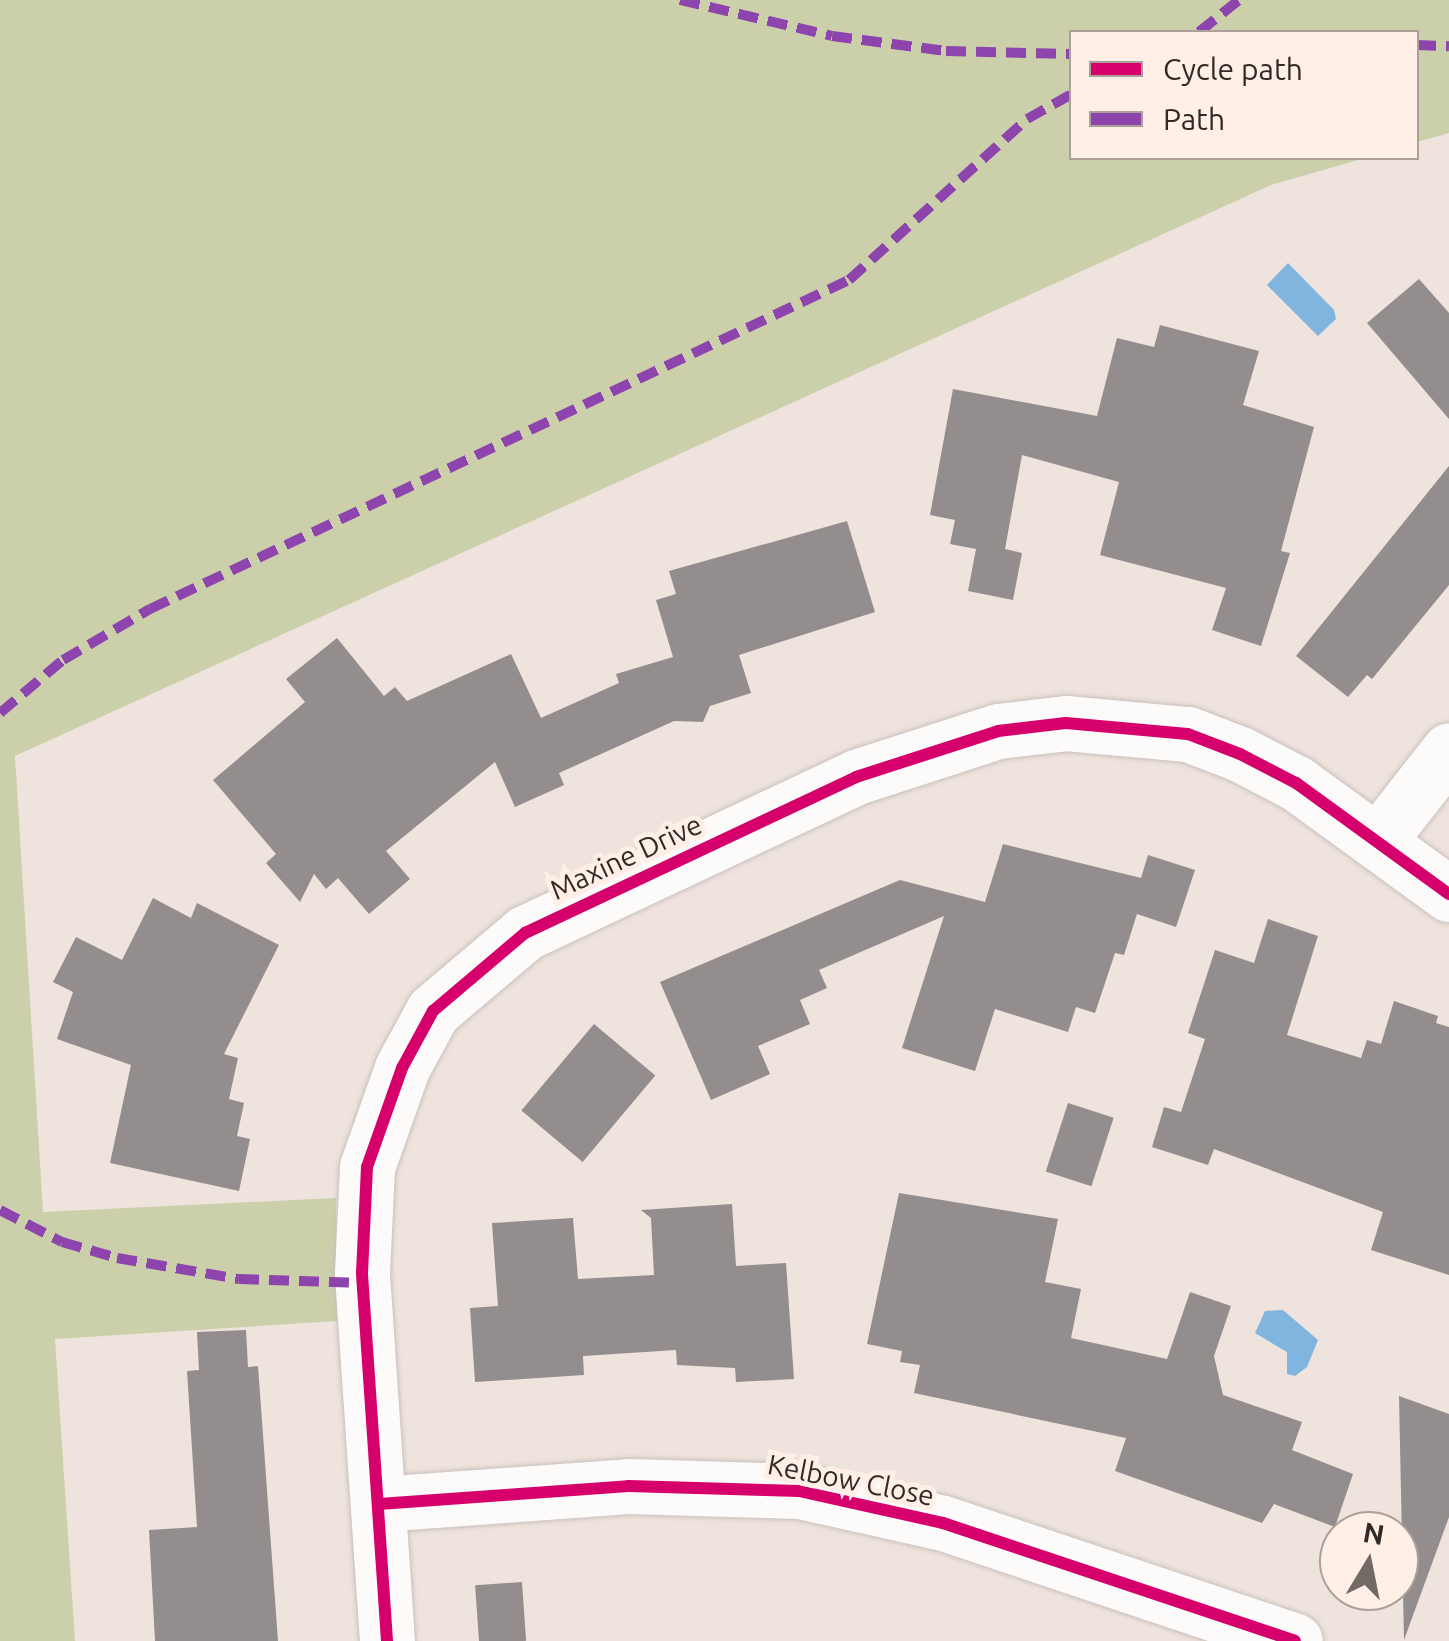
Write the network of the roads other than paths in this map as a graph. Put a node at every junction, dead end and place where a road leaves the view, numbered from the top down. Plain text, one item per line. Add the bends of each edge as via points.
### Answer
1 (1449, 750) edge
2 (1378, 841) junction
3 (1449, 894) edge
4 (379, 1504) junction
5 (387, 1641) edge
6 (1295, 1641) edge

1 - 2 street
2 - 3 street, Maxine Drive
2 - 4 street, Maxine Drive via 1240,754 1188,734 1066,723 998,731 856,777 525,933 433,1011 402,1068 366,1167 362,1273
4 - 5 street, Maxine Drive
4 - 6 street, Kelbow Close via 628,1486 798,1491 944,1523

